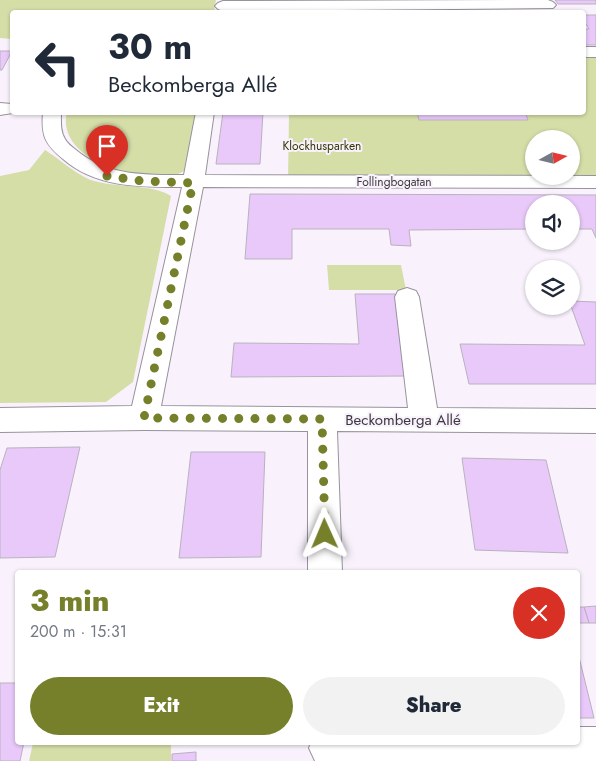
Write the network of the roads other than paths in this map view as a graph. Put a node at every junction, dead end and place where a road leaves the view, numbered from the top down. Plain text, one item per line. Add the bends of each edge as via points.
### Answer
1 (380, 3) edge
2 (548, 5) dead end
3 (223, 6) edge
4 (52, 115) edge
5 (204, 115) edge
6 (596, 182) edge
7 (193, 183) junction
8 (407, 297) dead end
9 (144, 418) junction
10 (322, 419) junction
11 (0, 420) edge
12 (424, 420) junction
13 (596, 420) edge
14 (325, 570) edge
15 (596, 748) edge
16 (329, 751) edge

1 - 2 street
1 - 3 street
4 - 7 street, Follingbogatan via 51,127 56,143 78,162 107,176
5 - 7 street
6 - 7 street, Follingbogatan
7 - 9 street
8 - 12 street
9 - 10 street, Beckomberga Allé
9 - 11 street, Beckomberga Allé
10 - 12 street, Beckomberga Allé
10 - 14 street
12 - 13 street, Beckomberga Allé
15 - 16 street

